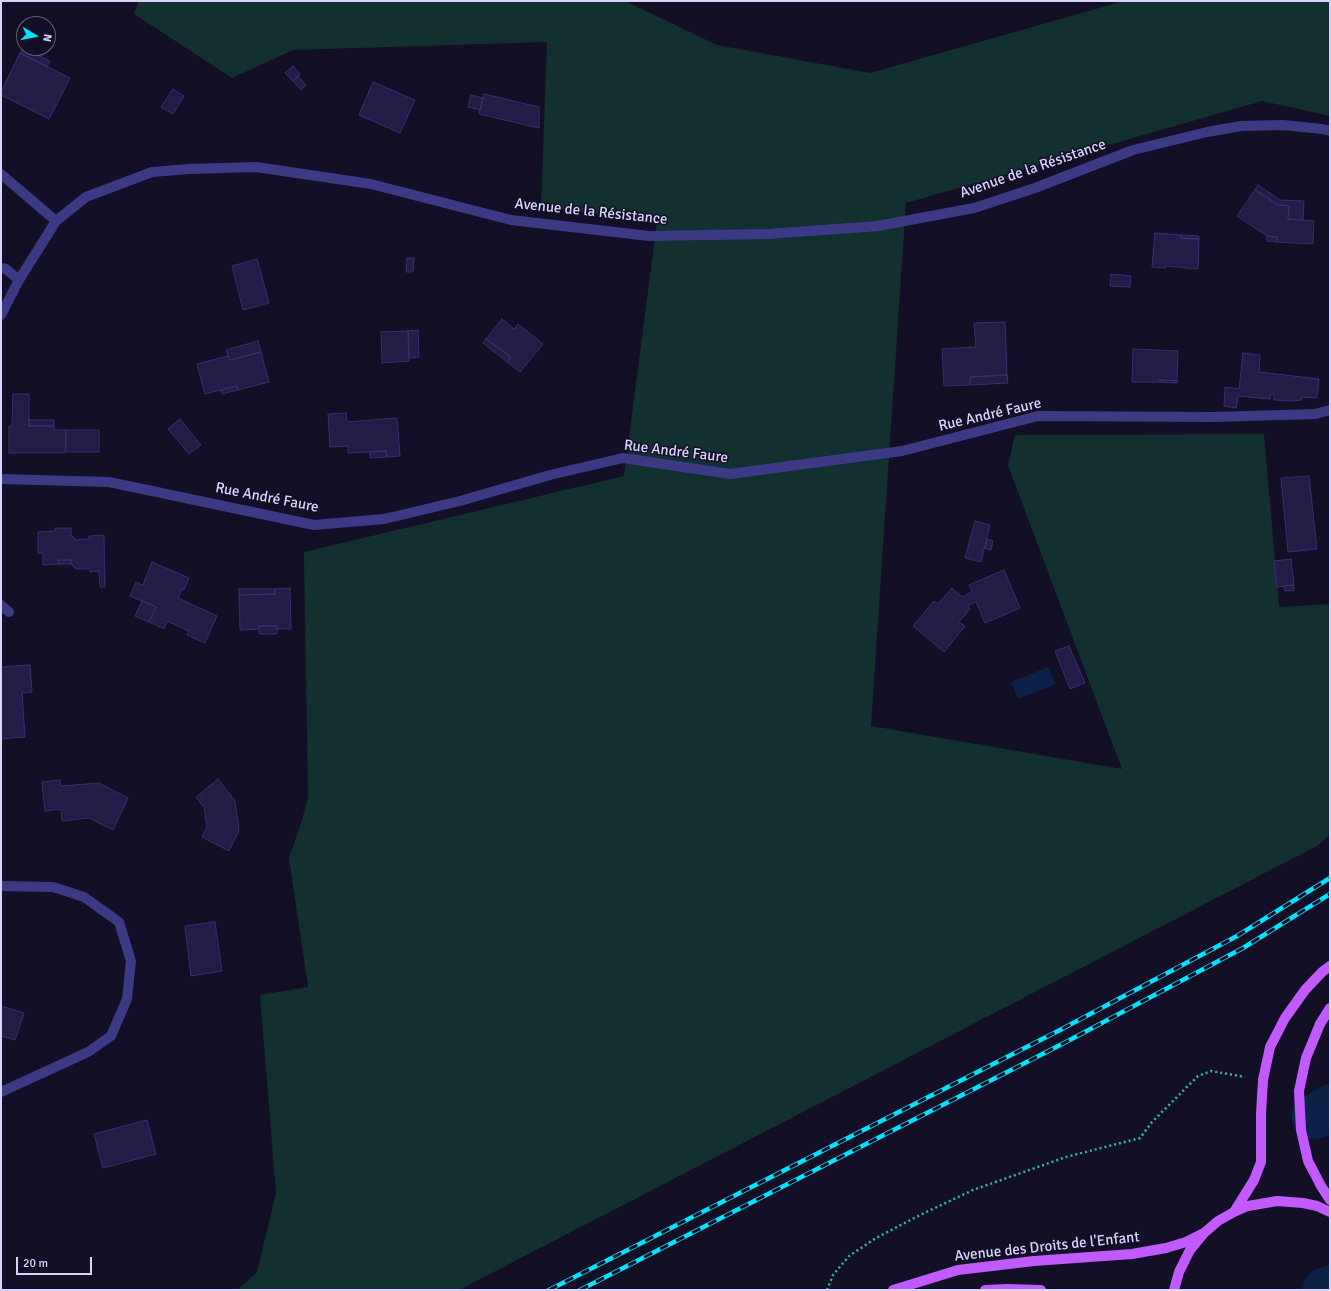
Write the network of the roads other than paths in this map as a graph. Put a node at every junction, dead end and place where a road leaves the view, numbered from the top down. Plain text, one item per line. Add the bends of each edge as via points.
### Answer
1 (1330, 131) edge
2 (1, 174) edge
3 (56, 221) junction
4 (1, 268) edge
5 (20, 280) junction
6 (1, 315) edge
7 (1330, 410) edge
8 (1, 479) edge
9 (1, 605) edge
10 (9, 612) dead end
11 (1, 886) edge
12 (1330, 966) edge
13 (1330, 1008) edge
14 (1, 1092) edge
15 (1330, 1200) edge
16 (1234, 1212) junction
17 (1330, 1212) edge
18 (1204, 1233) junction
19 (893, 1290) edge
20 (985, 1290) edge
21 (1041, 1290) edge
22 (1174, 1290) edge

1 - 3 street, Avenue de la Résistance via 1283,125 1241,126 1207,132 1134,150 974,208 870,226 768,234 649,236 511,220 371,184 256,167 152,172 86,197
2 - 3 street
3 - 5 street, Avenue de la Résistance
4 - 5 street
5 - 6 street, Avenue de la Résistance
7 - 8 street, Rue André Faure via 1315,414 1213,417 1038,416 902,451 730,474 623,458 384,519 314,525 109,482
9 - 10 street
11 - 14 street via 53,887 84,897 119,922 131,961 128,999 111,1036 88,1052
12 - 16 main road via 1305,990 1285,1018 1270,1047 1263,1080 1261,1162 1254,1180
13 - 15 main road via 1320,1024 1306,1058 1299,1091 1301,1130 1308,1161
16 - 17 main road via 1248,1206 1277,1201 1303,1203
16 - 18 main road
18 - 19 main road, Avenue des Droits de l'Enfant via 1166,1248 1132,1254 1034,1261 958,1270
18 - 22 main road via 1185,1258 1178,1272
20 - 21 main road

